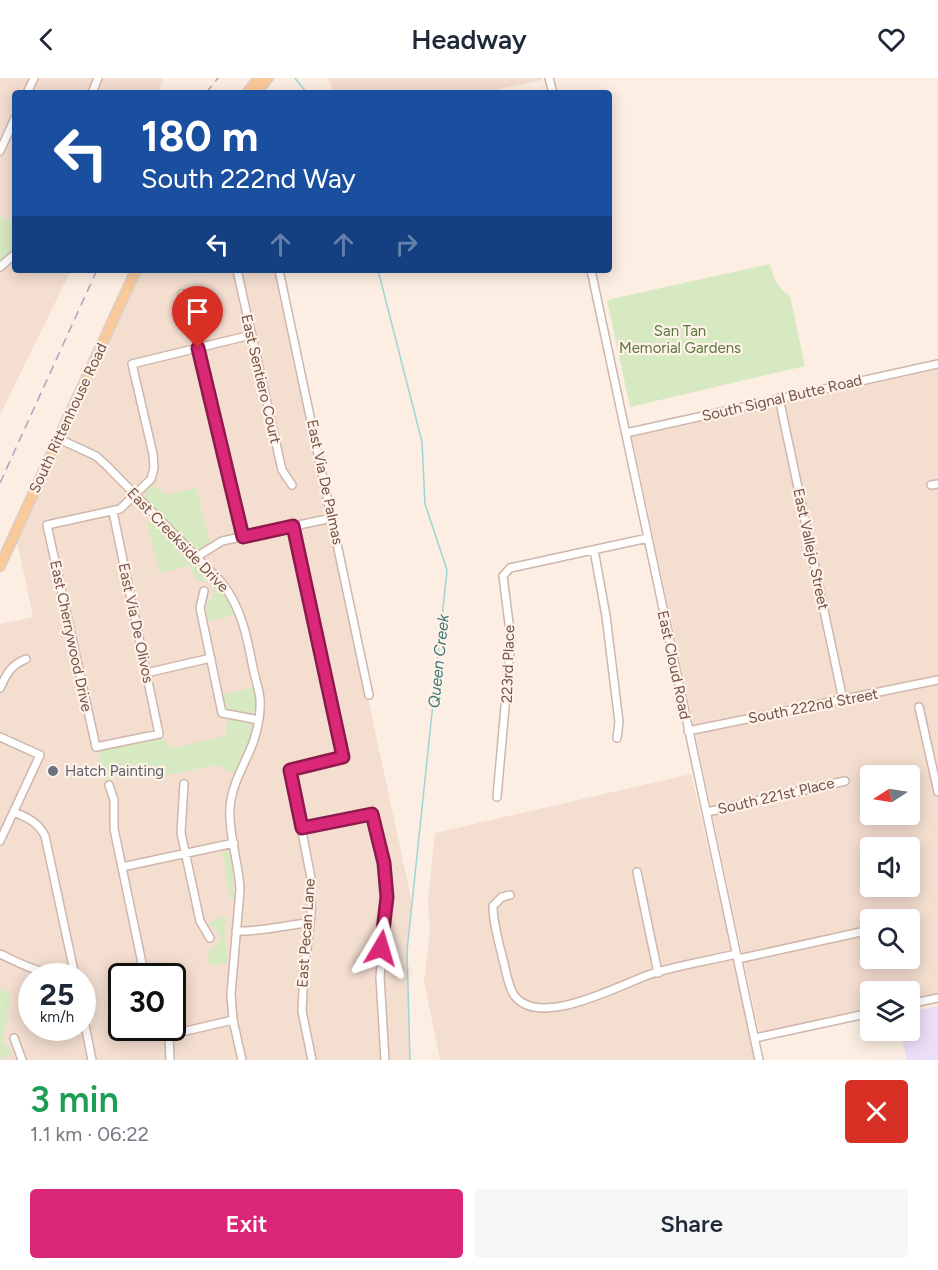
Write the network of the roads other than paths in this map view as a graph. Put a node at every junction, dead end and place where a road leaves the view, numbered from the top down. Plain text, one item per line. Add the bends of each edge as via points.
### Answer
1 (268, 78) edge
2 (258, 85) edge
3 (12, 125) edge
4 (0, 151) edge
5 (12, 257) edge
6 (0, 267) edge
7 (135, 273) edge
8 (238, 273) edge
9 (280, 273) edge
10 (592, 273) edge
11 (182, 294) dead end
12 (251, 335) junction
13 (198, 348) junction
14 (938, 364) edge
15 (779, 398) junction
16 (626, 433) junction
17 (59, 439) junction
18 (292, 485) dead end
19 (135, 495) junction
20 (113, 512) junction
21 (332, 518) junction
22 (293, 526) junction
23 (243, 537) junction
24 (648, 538) junction
25 (594, 550) junction
26 (198, 556) junction
27 (0, 566) edge
28 (204, 591) dead end
29 (211, 658) junction
30 (26, 659) dead end
31 (146, 673) junction
32 (938, 680) edge
33 (0, 688) edge
34 (369, 695) dead end
35 (843, 700) junction
36 (920, 707) dead end
37 (259, 720) junction
38 (688, 731) junction
39 (159, 734) joint
40 (0, 736) edge
41 (617, 738) dead end
42 (845, 781) dead end
43 (184, 784) dead end
44 (109, 785) dead end
45 (938, 792) edge
46 (497, 796) dead end
47 (14, 812) junction
48 (707, 812) junction
49 (302, 828) junction
50 (0, 841) edge
51 (234, 843) junction
52 (186, 854) junction
53 (122, 867) junction
54 (637, 872) dead end
55 (510, 895) dead end
56 (309, 924) junction
57 (236, 932) junction
58 (860, 932) edge
59 (210, 938) dead end
60 (0, 954) edge
61 (737, 956) junction
62 (20, 963) edge
63 (72, 963) edge
64 (141, 963) edge
65 (658, 973) junction
66 (938, 998) edge
67 (920, 1002) edge
68 (860, 1014) edge
69 (233, 1020) junction
70 (186, 1028) edge
71 (14, 1038) dead end
72 (755, 1038) junction
73 (88, 1041) edge
74 (169, 1041) edge
75 (22, 1060) edge
76 (92, 1060) edge
77 (170, 1060) edge
78 (242, 1060) edge
79 (312, 1060) edge
80 (385, 1060) edge
81 (759, 1060) edge

1 - 2 main road
3 - 4 street
5 - 6 street
7 - 17 main road, South Rittenhouse Road
8 - 12 street, East Sentiero Court
9 - 21 street, East Via De Palmas
10 - 16 street, East Cloud Road
11 - 13 street
12 - 13 street
12 - 18 street, East Sentiero Court via 282,470
13 - 19 street via 132,364 154,460 151,479
13 - 23 street
14 - 15 street, South Signal Butte Road
15 - 16 street, South Signal Butte Road
15 - 35 street, East Vallejo Street
16 - 24 street, East Cloud Road
17 - 19 street, East Creekside Drive via 100,459
17 - 27 main road, South Rittenhouse Road
19 - 20 street
19 - 26 street, East Creekside Drive
20 - 31 street, East Via De Olivos
20 - 39 street, East Cherrywood Drive via 47,525 96,747
21 - 22 street
21 - 34 street, East Via De Palmas
22 - 23 street
22 - 49 street, East Pecan Lane via 343,757 290,770
23 - 26 street via 222,541
24 - 25 street, 223rd Place
24 - 38 street, East Cloud Road
25 - 41 street via 619,722
25 - 46 street, 223rd Place via 510,568 503,576 511,639
26 - 37 street, East Creekside Drive via 222,582 241,614 260,699
28 - 29 street via 200,608
29 - 31 street
29 - 37 street via 222,713
30 - 33 street via 8,670
31 - 39 street, East Via De Olivos
32 - 35 street, South 222nd Street
35 - 38 street, South 222nd Street
36 - 45 street
37 - 51 street, East Creekside Drive via 231,797
38 - 48 street, East Cloud Road
40 - 47 street via 40,754
42 - 48 street, South 221st Place
43 - 52 street via 181,833
44 - 53 street
47 - 50 street
47 - 63 street via 31,819 45,836
48 - 61 street, East Cloud Road
49 - 56 street, East Pecan Lane via 311,878
49 - 80 street via 372,814 384,863 387,897 380,977
51 - 52 street
51 - 57 street, East Creekside Drive via 240,875
52 - 53 street
52 - 59 street via 200,921
53 - 64 street
54 - 65 street
55 - 65 street via 493,906 493,918 514,995 531,1007 558,1007 582,1001
56 - 57 street
56 - 79 street, East Pecan Lane via 302,1011
57 - 69 street, East Creekside Drive
58 - 61 street
60 - 62 street
61 - 65 street
61 - 72 street, East Cloud Road
66 - 67 street
68 - 72 street
69 - 70 street
69 - 78 street, East Creekside Drive
71 - 75 street
72 - 81 street, East Cloud Road
73 - 76 street
74 - 77 street

